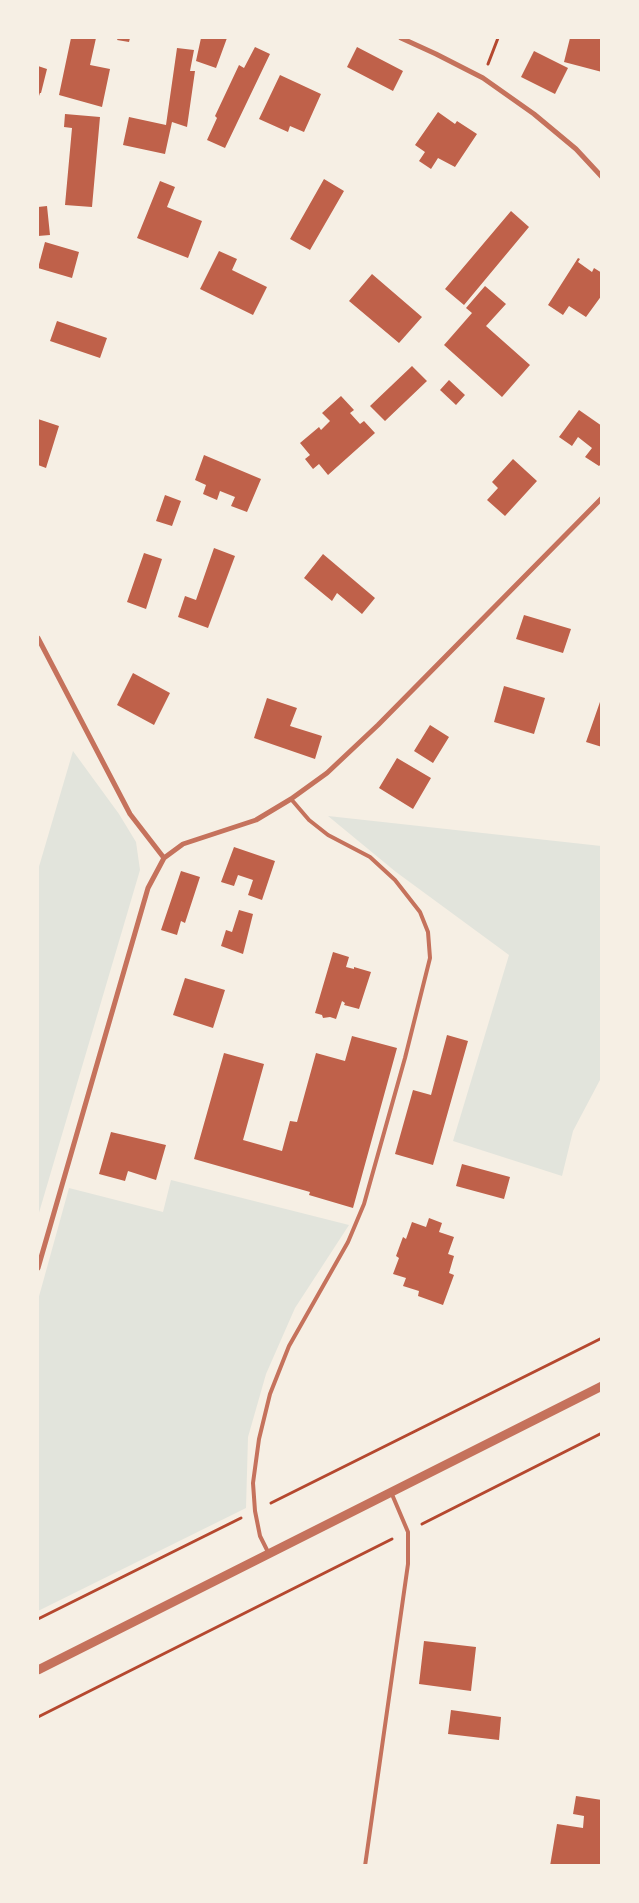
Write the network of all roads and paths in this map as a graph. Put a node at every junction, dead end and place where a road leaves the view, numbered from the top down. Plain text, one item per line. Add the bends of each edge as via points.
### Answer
1 (401, 38) edge
2 (498, 38) edge
3 (483, 78) junction
4 (602, 177) edge
5 (602, 498) edge
6 (38, 638) edge
7 (291, 799) junction
8 (164, 858) junction
9 (38, 1268) edge
10 (602, 1338) edge
11 (602, 1386) edge
12 (602, 1433) edge
13 (392, 1492) junction
14 (255, 1511) junction
15 (408, 1532) junction
16 (269, 1554) junction
17 (38, 1619) edge
18 (38, 1670) edge
19 (38, 1717) edge
20 (365, 1866) edge

1 - 3 street
2 - 3 path
3 - 4 street via 534,114 576,149
5 - 7 street via 378,725 327,773
6 - 8 street via 130,814
7 - 8 street via 256,820 183,844
7 - 14 lane via 328,835 370,857 395,880 420,912 428,932 430,958 364,1204 348,1242 289,1346 270,1394 253,1482
8 - 9 street via 148,888
10 - 14 path
11 - 13 street
12 - 15 path
13 - 15 lane
13 - 16 street
14 - 16 lane via 260,1536
14 - 17 path
15 - 19 path
15 - 20 lane via 408,1564
16 - 18 street

